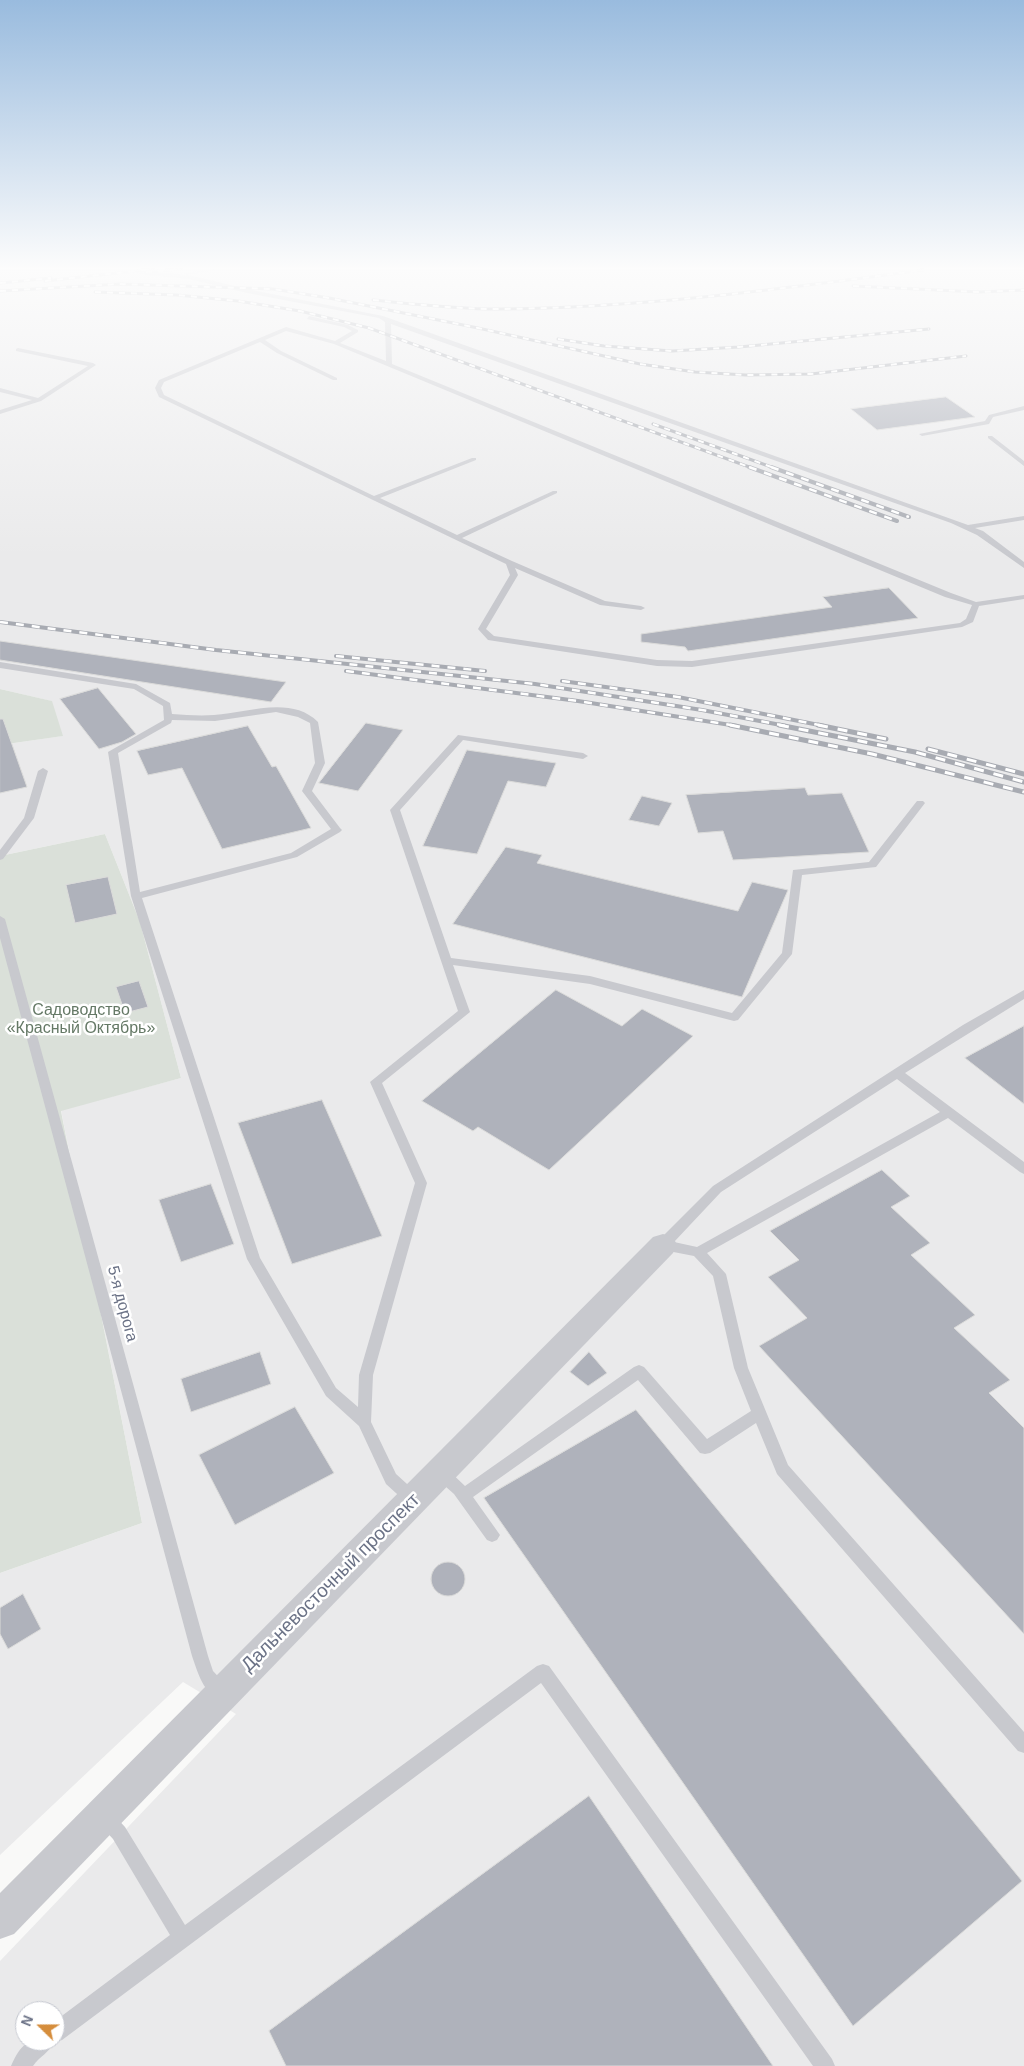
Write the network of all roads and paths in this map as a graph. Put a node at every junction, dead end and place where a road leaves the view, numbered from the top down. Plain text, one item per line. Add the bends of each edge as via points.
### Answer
1 (92, 365) edge
2 (196, 365) edge
3 (307, 365) edge
4 (513, 365) edge
5 (389, 366) edge
6 (335, 379) dead end
7 (0, 390) edge
8 (39, 400) junction
9 (1024, 408) edge
10 (0, 412) edge
11 (922, 434) dead end
12 (990, 437) dead end
13 (474, 459) dead end
14 (1024, 464) edge
15 (555, 492) dead end
16 (374, 498) junction
17 (1024, 518) edge
18 (967, 527) junction
19 (456, 538) junction
20 (509, 563) junction
21 (1024, 566) edge
22 (1024, 597) edge
23 (976, 604) junction
24 (642, 608) dead end
25 (0, 665) edge
26 (168, 717) junction
27 (583, 756) dead end
28 (43, 771) dead end
29 (920, 803) dead end
30 (0, 856) edge
31 (136, 896) junction
32 (0, 919) edge
33 (446, 961) junction
34 (1024, 994) edge
35 (897, 1073) junction
36 (949, 1112) junction
37 (1024, 1169) edge
38 (663, 1245) junction
39 (698, 1252) junction
40 (760, 1413) junction
41 (364, 1422) junction
42 (440, 1473) junction
43 (464, 1495) junction
44 (413, 1500) junction
45 (492, 1535) dead end
46 (222, 1693) junction
47 (1024, 1745) edge
48 (103, 1815) junction
49 (0, 1920) edge
50 (182, 1938) junction
51 (65, 2026) edge
52 (32, 2051) edge
53 (21, 2066) edge
54 (825, 2066) edge

1 - 8 lane
2 - 16 lane via 161,380 158,388 161,396
3 - 6 lane
4 - 18 lane
5 - 23 lane
7 - 8 lane
8 - 10 lane
9 - 11 lane via 991,416 988,423
12 - 14 lane
13 - 16 lane
15 - 19 lane
16 - 19 lane
17 - 18 lane
18 - 21 lane
19 - 20 lane
20 - 23 lane via 514,576 482,629 491,638 657,663 692,664 962,625 970,620
20 - 24 lane via 603,603
22 - 23 lane
25 - 26 lane via 136,687 167,705
26 - 31 lane via 168,721 112,752
26 - 31 lane via 216,718 270,708 302,715 314,722 320,763 307,791 337,830 294,855
27 - 33 lane via 461,737 395,810
28 - 30 lane via 29,818
29 - 33 lane via 872,865 797,872 787,954 734,1017 590,980
31 - 41 lane via 254,1259 331,1392
32 - 46 lane, 5-я дорога via 200,1656 207,1676
33 - 41 lane via 464,1012 376,1082 421,1183 366,1375
34 - 35 lane
35 - 36 lane
35 - 38 lane via 717,1189
36 - 37 lane
36 - 39 lane
38 - 39 lane
38 - 42 street, Дальневосточный проспект
39 - 40 lane via 719,1274 742,1368
40 - 43 lane via 706,1448 639,1372
40 - 47 lane via 782,1468
41 - 44 lane via 391,1479
42 - 43 lane
42 - 44 street, Дальневосточный проспект
43 - 45 lane
44 - 46 street, Дальневосточный проспект
46 - 48 street, Дальневосточный проспект
48 - 49 street, Дальневосточный проспект
48 - 50 lane via 119,1833
50 - 51 lane
50 - 54 lane via 543,1672
52 - 53 lane

